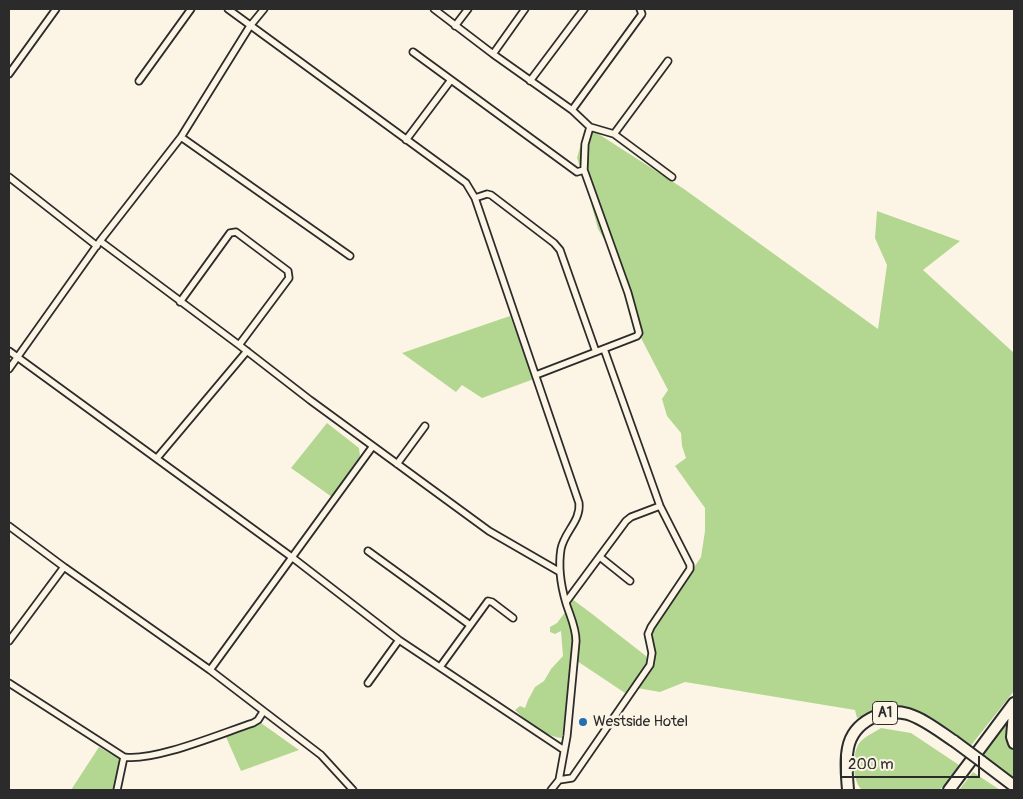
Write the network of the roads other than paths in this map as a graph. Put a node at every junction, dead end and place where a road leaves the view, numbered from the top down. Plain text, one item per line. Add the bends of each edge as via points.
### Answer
1 (56, 9) edge
2 (192, 9) edge
3 (228, 9) edge
4 (264, 9) edge
5 (434, 9) edge
6 (468, 9) edge
7 (525, 9) edge
8 (584, 9) edge
9 (640, 9) edge
10 (250, 26) junction
11 (455, 26) junction
12 (413, 52) dead end
13 (493, 54) junction
14 (668, 61) dead end
15 (9, 74) edge
16 (451, 80) junction
17 (139, 81) dead end
18 (530, 81) junction
19 (572, 110) junction
20 (590, 127) junction
21 (614, 134) junction
22 (181, 137) junction
23 (406, 140) junction
24 (584, 170) junction
25 (9, 177) edge
26 (672, 177) dead end
27 (475, 198) junction
28 (98, 244) junction
29 (350, 256) dead end
30 (180, 302) junction
31 (239, 344) junction
32 (604, 349) junction
33 (9, 351) edge
34 (246, 351) junction
35 (596, 352) junction
36 (17, 357) junction
37 (9, 369) edge
38 (536, 375) junction
39 (425, 426) dead end
40 (373, 446) junction
41 (157, 458) junction
42 (397, 464) junction
43 (660, 506) junction
44 (9, 526) edge
45 (368, 551) dead end
46 (600, 557) junction
47 (293, 558) junction
48 (64, 567) junction
49 (560, 572) junction
50 (630, 581) dead end
51 (566, 602) junction
52 (513, 618) dead end
53 (470, 626) junction
54 (399, 640) junction
55 (9, 642) edge
56 (440, 667) junction
57 (210, 670) junction
58 (9, 683) edge
59 (368, 683) dead end
60 (1014, 703) edge
61 (263, 712) junction
62 (1014, 713) edge
63 (1014, 743) edge
64 (564, 750) junction
65 (124, 757) junction
66 (846, 772) junction
67 (964, 772) junction
68 (559, 780) junction
69 (1014, 786) edge
70 (116, 790) edge
71 (354, 790) edge
72 (551, 790) edge
73 (848, 790) edge
74 (856, 790) edge
75 (943, 790) edge
76 (949, 790) edge

1 - 15 street
2 - 17 street
3 - 10 street
4 - 10 street
5 - 11 street
6 - 11 street
7 - 13 street
8 - 18 street
9 - 19 street via 642,14
10 - 22 street
10 - 23 street
11 - 13 street
12 - 16 street
13 - 18 street
14 - 21 street
16 - 23 street
16 - 24 street via 577,172
18 - 19 street
19 - 20 street
20 - 21 street
20 - 24 street via 585,144
21 - 26 street
22 - 28 street
22 - 29 street
23 - 27 street via 466,183
24 - 32 street via 639,333
25 - 28 street
27 - 35 street via 492,195 560,250
27 - 38 street
28 - 30 street
28 - 36 street
30 - 31 street
30 - 31 street via 230,233 236,232 289,275
31 - 34 street
32 - 35 street
32 - 43 street
33 - 36 street
34 - 40 street
34 - 41 street
35 - 38 street
36 - 37 street
36 - 41 street
38 - 49 street via 580,509 561,546
39 - 42 street
40 - 42 street
40 - 47 street
41 - 47 street
42 - 49 street via 489,531
43 - 46 street via 628,519
43 - 68 street via 690,569 650,627 650,665 572,778
44 - 48 street
45 - 53 street
46 - 50 street
46 - 51 street
47 - 54 street
47 - 57 street
48 - 55 street
48 - 57 street
49 - 51 street
51 - 64 street via 576,635
52 - 53 street via 488,601
53 - 56 street
54 - 56 street
54 - 59 street
56 - 64 street
57 - 61 street
58 - 65 street
60 - 67 highway
61 - 65 street via 253,723 175,749
61 - 71 street via 322,755
62 - 63 highway
64 - 68 street
65 - 70 street
66 - 69 highway, A1, bridge via 848,746 854,734 870,718 894,712 920,719
66 - 73 highway, A1
66 - 74 highway
67 - 75 highway
67 - 76 highway
68 - 72 street

